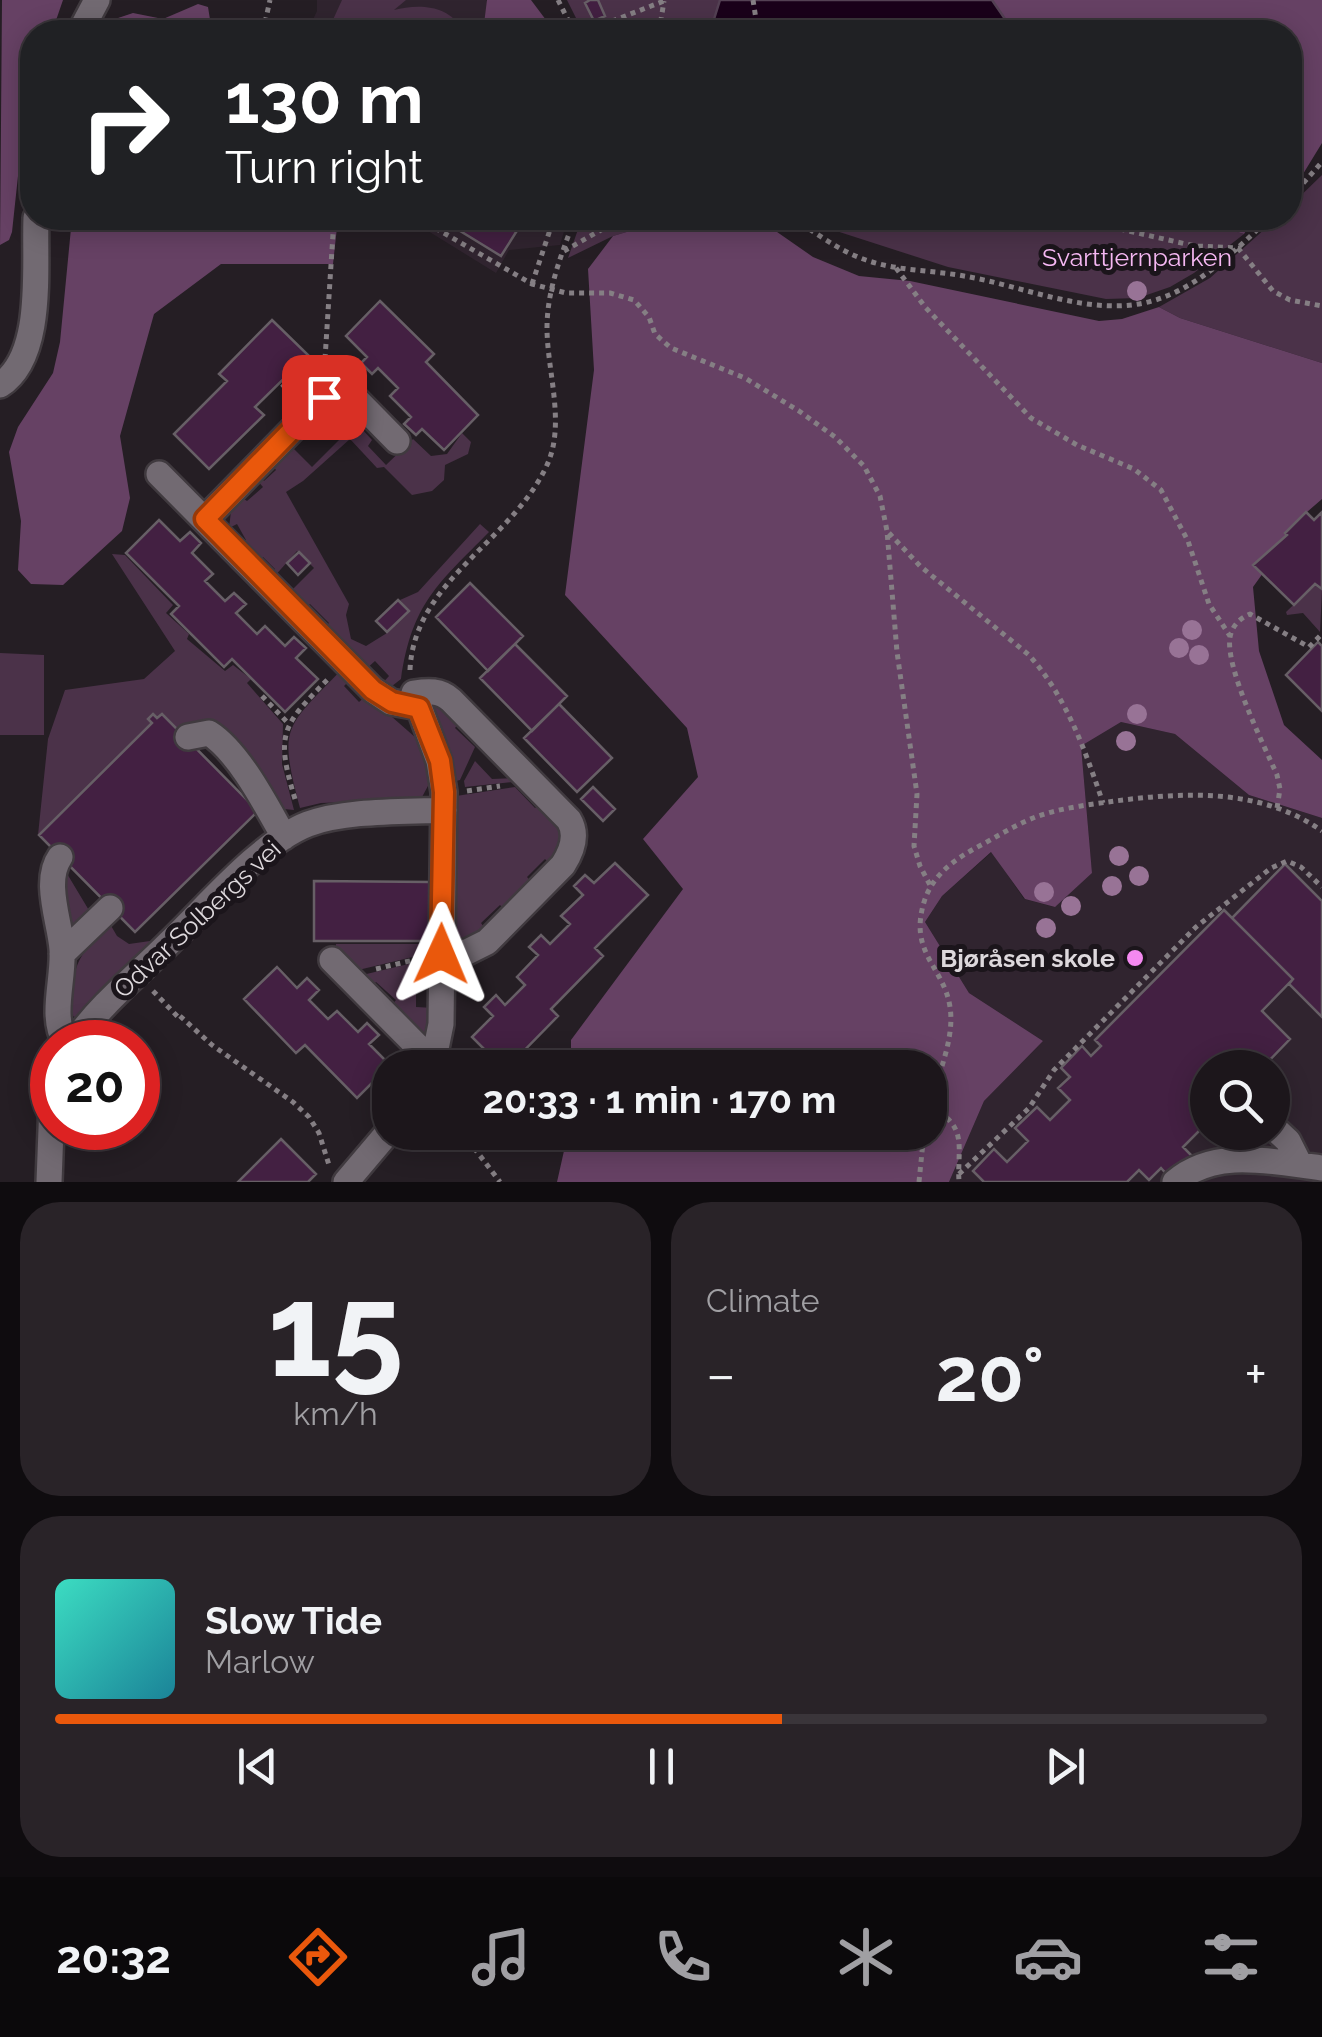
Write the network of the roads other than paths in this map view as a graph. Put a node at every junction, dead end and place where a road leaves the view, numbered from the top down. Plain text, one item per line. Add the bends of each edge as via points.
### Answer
1 (35, 230) edge
2 (0, 385) edge
3 (397, 441) dead end
4 (159, 474) dead end
5 (205, 519) junction
6 (417, 700) junction
7 (188, 736) dead end
8 (444, 801) junction
9 (294, 831) junction
10 (60, 858) dead end
11 (110, 908) dead end
12 (62, 954) junction
13 (441, 954) junction
14 (340, 968) road end
15 (58, 1020) edge
16 (92, 1020) edge
17 (419, 1050) edge
18 (436, 1050) edge
19 (1290, 1143) edge
20 (372, 1147) edge
21 (50, 1150) edge
22 (1215, 1150) edge
23 (1234, 1150) edge
24 (1311, 1166) edge
25 (340, 1178) edge
26 (49, 1182) edge
27 (1175, 1182) edge

1 - 2 street via 30,338 19,368
3 - 5 street via 339,382
4 - 5 street
5 - 6 street via 381,696 405,707
6 - 8 street via 440,761
6 - 13 street via 430,691 446,696 572,826 574,841 568,858 486,942
7 - 9 street via 209,733 221,742
8 - 9 street, Odvar Solbergs vei via 394,814 337,817
8 - 13 street
9 - 16 street, Odvar Solbergs vei via 249,866
10 - 12 street via 52,872
11 - 12 street
12 - 15 street
13 - 18 street
14 - 17 street
19 - 24 street
20 - 25 street
21 - 26 street
22 - 27 street
23 - 24 street

